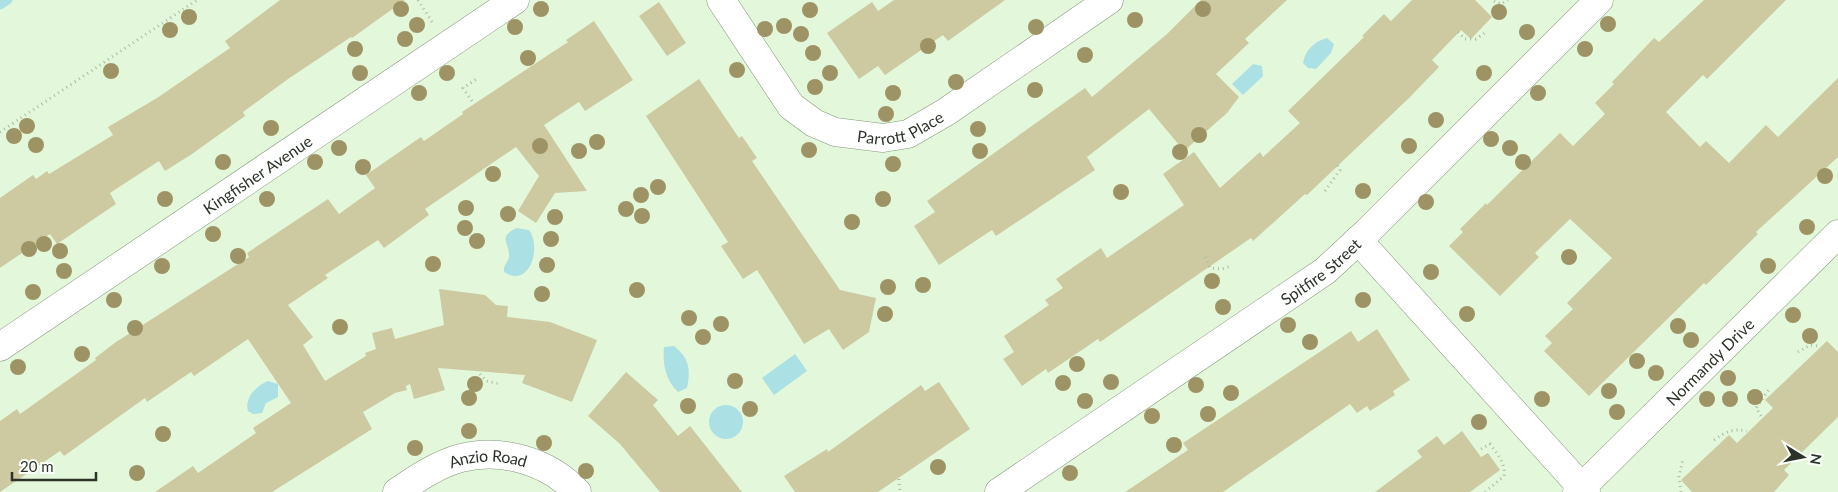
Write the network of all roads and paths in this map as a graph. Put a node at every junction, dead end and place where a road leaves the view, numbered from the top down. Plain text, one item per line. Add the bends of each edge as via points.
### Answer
1 (197, 0) edge
2 (515, 0) edge
3 (721, 0) edge
4 (1109, 0) edge
5 (1494, 0) edge
6 (1508, 0) edge
7 (1599, 0) edge
8 (1458, 32) dead end
9 (1486, 32) dead end
10 (478, 78) dead end
11 (472, 101) dead end
12 (0, 132) edge
13 (1338, 164) dead end
14 (1325, 190) dead end
15 (1838, 234) edge
16 (1358, 240) junction
17 (1205, 257) dead end
18 (1232, 266) dead end
19 (1818, 346) dead end
20 (0, 348) edge
21 (1798, 352) dead end
22 (480, 374) dead end
23 (501, 384) dead end
24 (1770, 388) dead end
25 (1761, 416) dead end
26 (1747, 431) dead end
27 (1714, 440) dead end
28 (1481, 449) dead end
29 (1683, 459) dead end
30 (899, 479) dead end
31 (1581, 491) edge
32 (396, 492) edge
33 (577, 492) edge
34 (900, 492) edge
35 (999, 492) edge
36 (1485, 492) edge
37 (1681, 492) edge

1 - 12 path
2 - 20 street, Kingfisher Avenue
3 - 4 street, Parrott Place via 791,106 814,123 835,132 883,138 908,134 946,112
5 - 6 path via 1501,4
7 - 16 street, Spitfire Street
8 - 9 path via 1465,39 1476,39
10 - 11 path via 462,88
13 - 14 path via 1340,170
15 - 31 street, Normandy Drive
16 - 31 street, Normandy Drive
16 - 35 street, Spitfire Street via 1325,271
17 - 18 path via 1210,268
19 - 21 path via 1810,345
22 - 23 path via 486,381
24 - 25 path via 1756,408
26 - 27 path via 1725,432
28 - 36 path via 1490,444 1505,470 1504,476
29 - 37 path via 1679,477
30 - 34 path
32 - 33 street, Anzio Road via 425,473 460,458 484,455 508,455 527,460 565,480

